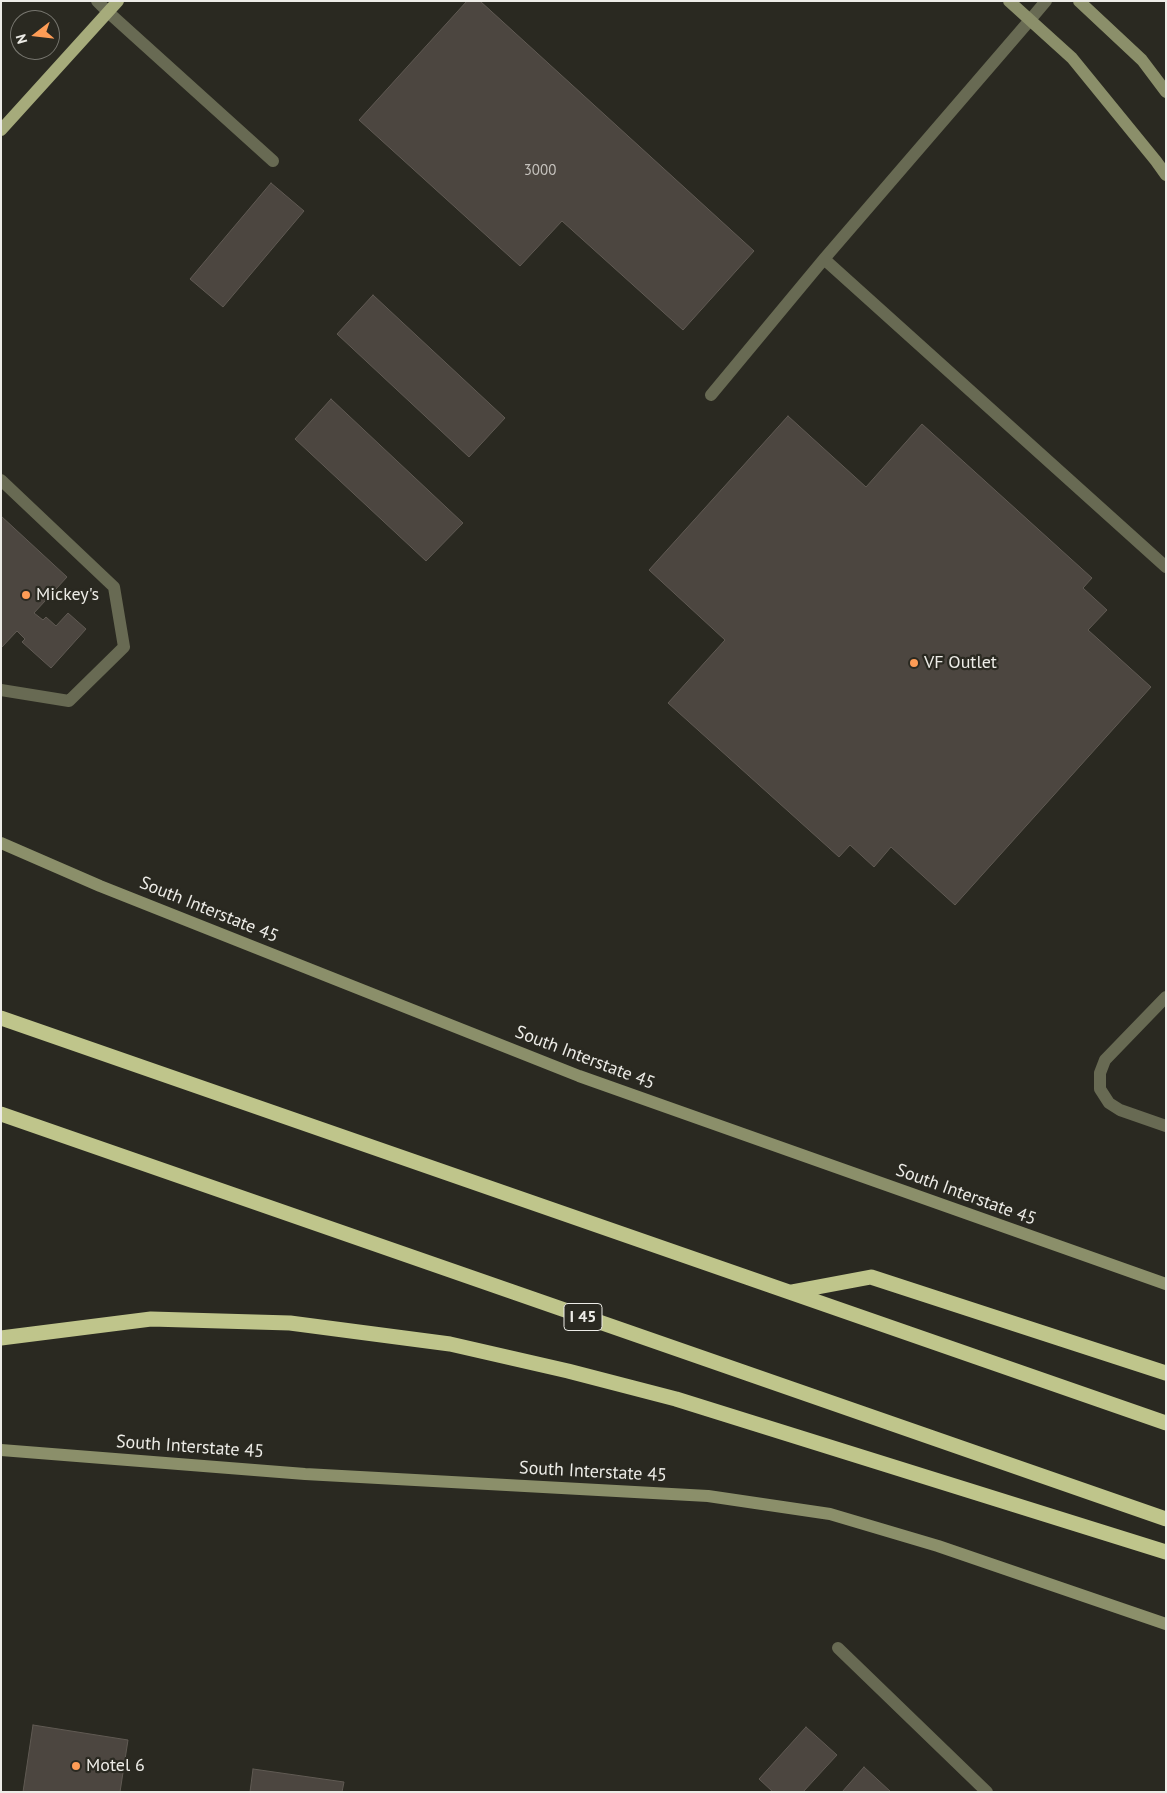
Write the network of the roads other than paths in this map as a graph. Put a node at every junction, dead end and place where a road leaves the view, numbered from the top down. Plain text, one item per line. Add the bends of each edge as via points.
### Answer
1 (97, 1) edge
2 (118, 1) edge
3 (1009, 1) edge
4 (1046, 1) edge
5 (1079, 1) edge
6 (108, 12) junction
7 (1030, 20) junction
8 (1166, 92) edge
9 (1, 130) edge
10 (273, 161) dead end
11 (1166, 176) edge
12 (824, 259) junction
13 (711, 396) dead end
14 (1, 480) edge
15 (1166, 567) edge
16 (1, 690) edge
17 (1, 843) edge
18 (1166, 997) edge
19 (1, 1018) edge
20 (1, 1114) edge
21 (1166, 1126) edge
22 (1166, 1284) edge
23 (790, 1292) junction
24 (1, 1338) edge
25 (1166, 1373) edge
26 (1166, 1423) edge
27 (1, 1450) edge
28 (1166, 1519) edge
29 (1166, 1552) edge
30 (1166, 1624) edge
31 (838, 1648) dead end
32 (987, 1792) edge

1 - 6 street
2 - 6 main road
3 - 7 main road
4 - 7 street
5 - 8 main road via 1142,60
6 - 9 main road
6 - 10 street
7 - 11 main road via 1072,58
7 - 12 street
12 - 13 street
12 - 15 street
14 - 16 street via 114,587 124,647 68,701
17 - 22 main road, South Interstate 45 via 100,886 579,1076
18 - 21 street via 1105,1060 1100,1073 1100,1089 1109,1103
19 - 23 highway
20 - 28 highway, I 45
23 - 25 highway via 871,1277
23 - 26 highway
24 - 29 highway via 151,1319 290,1323 450,1344 676,1399
27 - 30 main road, South Interstate 45 via 315,1474 708,1496 830,1514 938,1546
31 - 32 street

